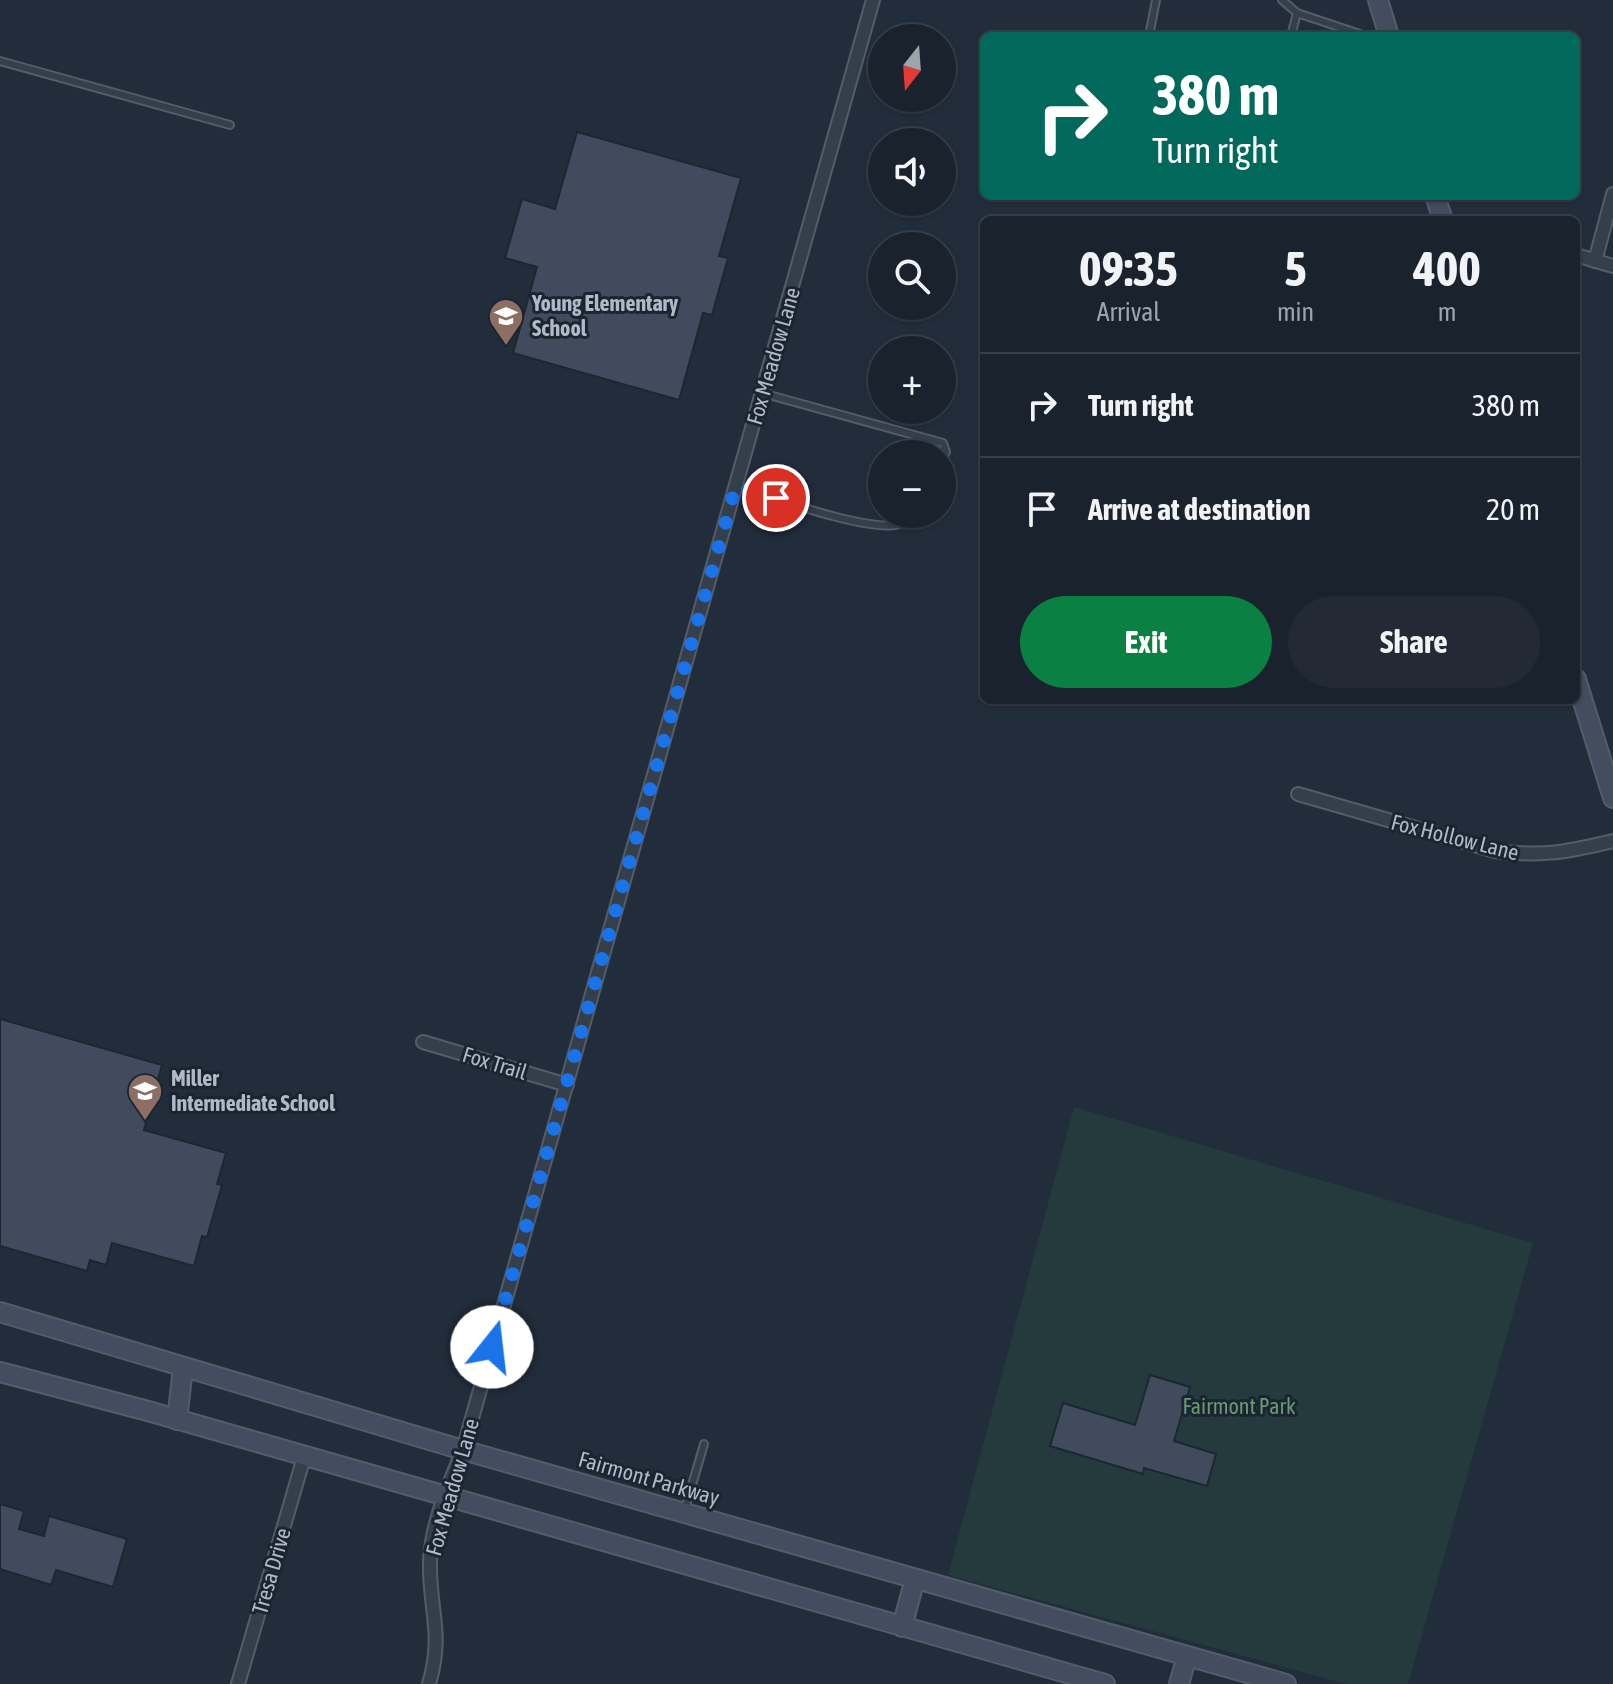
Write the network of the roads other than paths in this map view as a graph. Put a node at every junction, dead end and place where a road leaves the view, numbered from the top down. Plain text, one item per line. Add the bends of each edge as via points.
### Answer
1 (873, 0) edge
2 (1156, 0) edge
3 (1282, 0) edge
4 (1378, 0) edge
5 (1297, 13) junction
6 (1150, 32) edge
7 (1292, 32) edge
8 (1354, 32) edge
9 (1388, 32) edge
10 (0, 61) edge
11 (230, 125) dead end
12 (1613, 194) edge
13 (1580, 256) edge
14 (1595, 261) junction
15 (1613, 266) edge
16 (762, 393) junction
17 (932, 440) edge
18 (736, 486) junction
19 (868, 523) edge
20 (1580, 692) edge
21 (1298, 794) dead end
22 (1613, 798) edge
23 (1613, 841) edge
24 (423, 1042) dead end
25 (567, 1085) junction
26 (0, 1312) edge
27 (183, 1368) junction
28 (0, 1372) edge
29 (177, 1420) junction
30 (704, 1444) dead end
31 (463, 1450) junction
32 (304, 1457) junction
33 (445, 1497) junction
34 (684, 1513) junction
35 (915, 1579) junction
36 (902, 1627) junction
37 (1187, 1656) junction
38 (238, 1684) edge
39 (429, 1684) edge
40 (1105, 1684) edge
41 (1179, 1684) edge
42 (1286, 1684) edge

1 - 16 street, Fox Meadow Lane
2 - 6 lane
3 - 5 lane
4 - 9 main road
5 - 7 lane
5 - 8 lane
10 - 11 lane
12 - 14 street
13 - 14 street
14 - 15 street
16 - 17 lane
16 - 18 street, Fox Meadow Lane
18 - 19 lane
18 - 25 street, Fox Meadow Lane
20 - 22 main road
21 - 23 street, Fox Hollow Lane via 1495,851 1558,854
24 - 25 street, Fox Trail
25 - 31 street, Fox Meadow Lane
26 - 27 main road, Fairmont Parkway
27 - 29 main road
27 - 31 main road, Fairmont Parkway
28 - 29 main road
29 - 32 main road
30 - 34 lane
31 - 33 street, Fox Meadow Lane
31 - 34 main road, Fairmont Parkway
32 - 33 main road
32 - 38 street, Tresa Drive
33 - 36 main road
33 - 39 street, Fox Meadow Lane via 430,1564 437,1642
34 - 35 main road, Fairmont Parkway
35 - 36 main road
35 - 37 main road, Fairmont Parkway
36 - 40 main road
37 - 41 main road
37 - 42 main road, Fairmont Parkway

